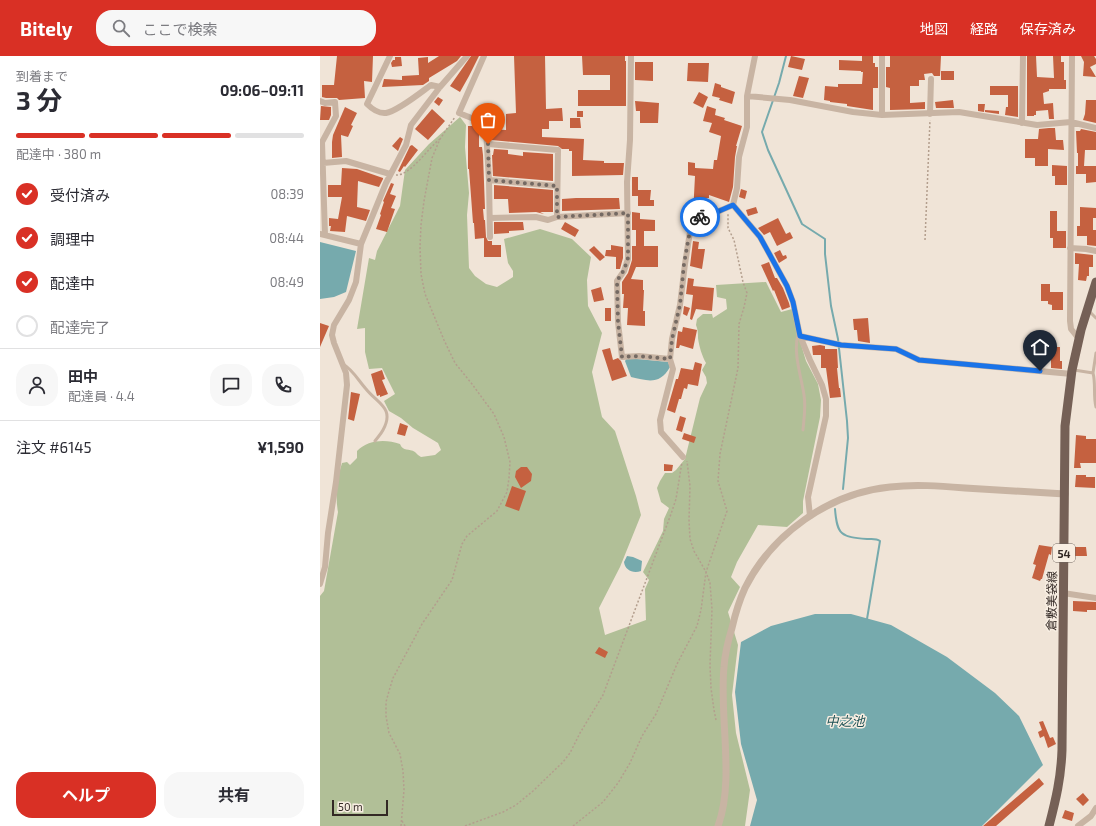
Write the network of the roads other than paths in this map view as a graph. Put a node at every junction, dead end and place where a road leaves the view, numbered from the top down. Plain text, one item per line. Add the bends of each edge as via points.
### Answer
1 (390, 56) edge
2 (467, 56) edge
3 (484, 56) edge
4 (631, 56) edge
5 (755, 56) edge
6 (882, 56) edge
7 (1023, 56) edge
8 (1072, 56) edge
9 (931, 79) dead end
10 (440, 87) junction
11 (747, 96) junction
12 (320, 101) edge
13 (930, 114) junction
14 (882, 115) junction
15 (1071, 122) junction
16 (1022, 123) junction
17 (1096, 128) edge
18 (488, 144) junction
19 (323, 163) junction
20 (390, 174) junction
21 (489, 180) junction
22 (557, 186) junction
23 (733, 205) junction
24 (628, 213) junction
25 (557, 217) junction
26 (490, 218) junction
27 (323, 234) edge
28 (490, 237) dead end
29 (361, 244) junction
30 (1070, 248) junction
31 (1096, 250) edge
32 (1096, 282) edge
33 (1088, 310) junction
34 (1096, 318) edge
35 (800, 333) junction
36 (1079, 339) junction
37 (1096, 353) edge
38 (670, 359) junction
39 (343, 364) junction
40 (1072, 372) junction
41 (1094, 373) junction
42 (1096, 406) edge
43 (803, 430) dead end
44 (376, 441) dead end
45 (683, 457) road end
46 (1065, 494) junction
47 (810, 516) junction
48 (320, 584) edge
49 (1063, 594) junction
50 (1096, 598) edge
51 (1096, 808) edge
52 (718, 826) edge
53 (1049, 826) edge
54 (1078, 826) edge

1 - 10 street via 367,104 377,112 385,113 397,109 432,85
2 - 10 street
3 - 18 street via 459,113 484,123
4 - 24 street
5 - 11 street
6 - 14 street
7 - 16 street
8 - 15 street
9 - 13 street
10 - 20 street via 411,126 406,145
11 - 14 street via 790,100
11 - 23 street via 747,127
12 - 19 street via 335,102 336,116 322,142
13 - 14 street
13 - 16 street via 959,112
15 - 16 street via 1037,125
15 - 17 street
15 - 30 street
18 - 21 street
18 - 22 street via 558,150
19 - 20 street via 346,161
19 - 27 street
20 - 29 street
21 - 22 street
21 - 26 street
22 - 25 street
23 - 35 street via 760,237 773,259 793,302
23 - 38 street via 710,215 692,219
24 - 25 street
24 - 38 street via 628,258 617,281 622,357
25 - 26 street via 548,220 536,217
26 - 28 street
27 - 29 street
29 - 39 street via 356,282 334,325 332,335
30 - 31 street
30 - 36 street via 1070,321 1071,329
32 - 33 main road, 倉敷美袋線 / 54
33 - 34 lane
33 - 36 main road, 倉敷美袋線 / 54
35 - 40 street via 839,344 896,349 919,360
35 - 43 lane via 796,340 796,353 804,396
35 - 47 street via 826,399 826,416 808,497
36 - 40 main road, 倉敷美袋線 / 54
37 - 41 lane
38 - 45 street via 673,369 660,420 661,432
39 - 44 lane via 351,368 366,390 385,408 387,419
39 - 48 street via 347,385 325,567
40 - 41 lane
40 - 46 main road, 倉敷美袋線 / 54 via 1065,426
41 - 42 lane
46 - 47 street via 914,485 889,487 848,496
46 - 49 main road, 倉敷美袋線 / 54
47 - 52 street via 791,529 764,558 753,573 738,604 726,648 724,667 725,793
49 - 50 street
49 - 53 main road, 倉敷美袋線 / 54 via 1061,773
51 - 54 street via 1091,816

